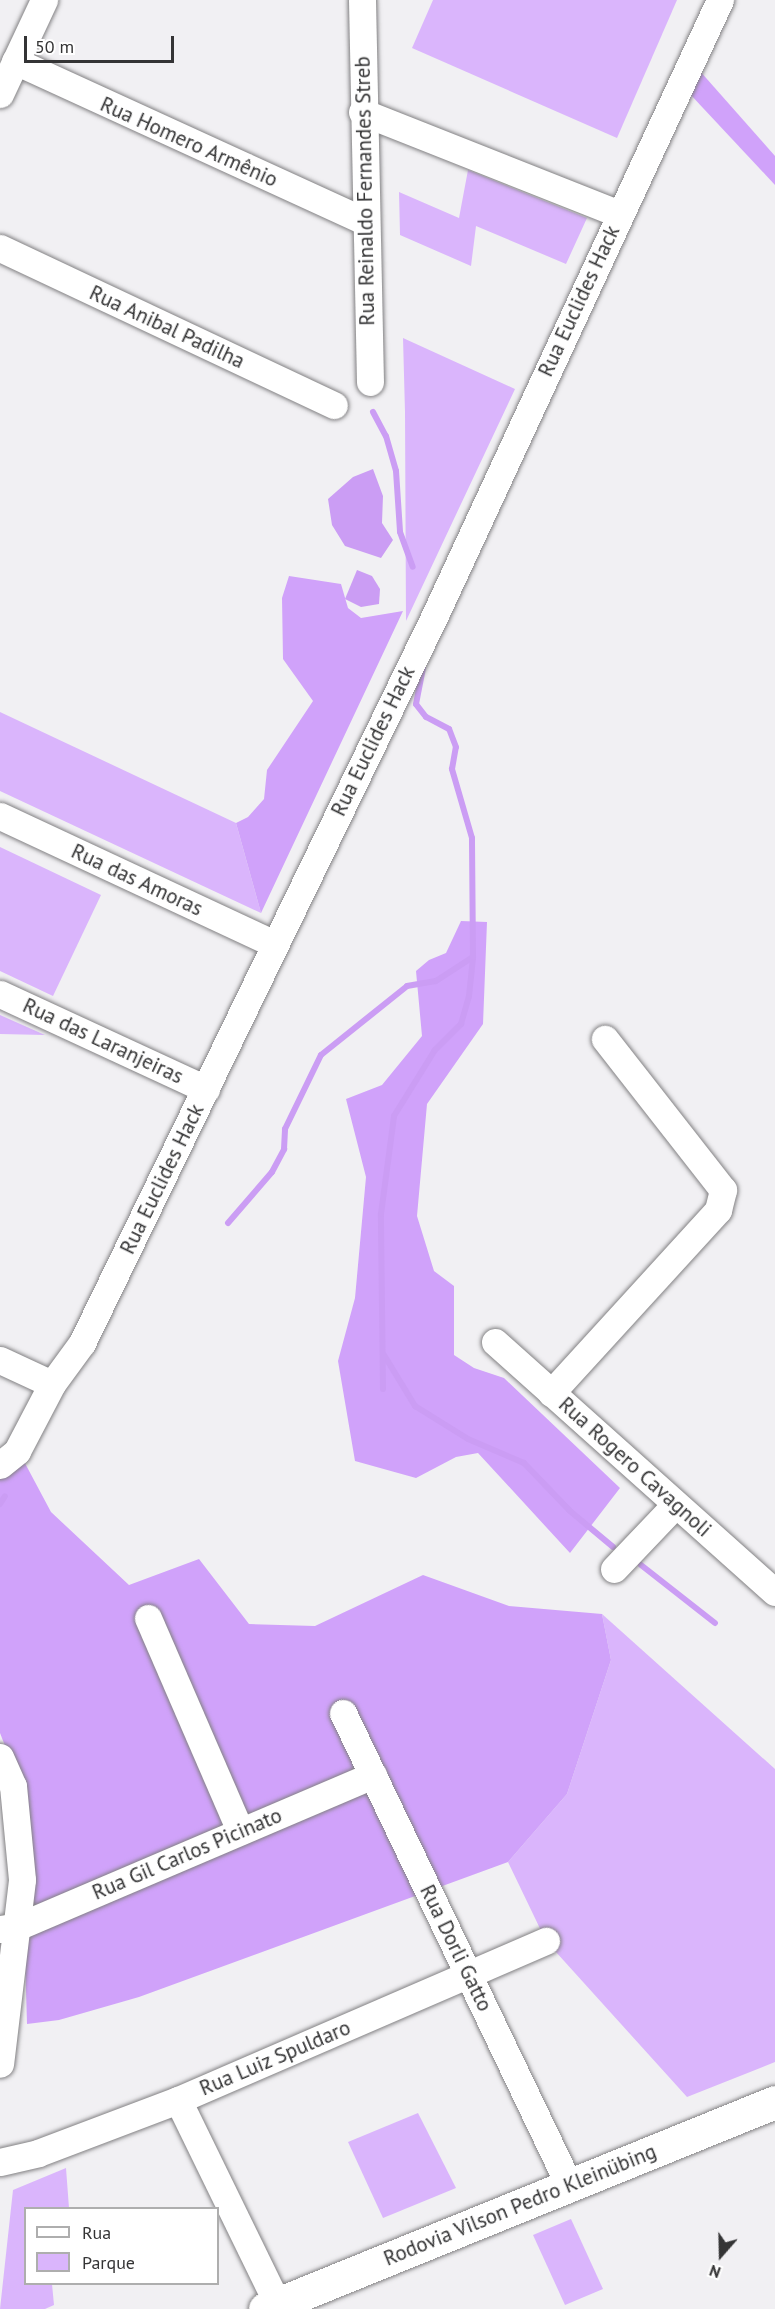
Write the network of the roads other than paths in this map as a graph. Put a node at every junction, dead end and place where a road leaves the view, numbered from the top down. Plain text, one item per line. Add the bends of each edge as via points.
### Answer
1 (44, 0) edge
2 (362, 0) edge
3 (720, 0) edge
4 (15, 61) junction
5 (0, 94) edge
6 (362, 112) junction
7 (618, 214) junction
8 (364, 221) junction
9 (0, 248) edge
10 (370, 382) dead end
11 (334, 405) dead end
12 (0, 816) edge
13 (275, 944) junction
14 (0, 994) edge
15 (605, 1039) dead end
16 (206, 1089) junction
17 (495, 1342) dead end
18 (0, 1360) edge
19 (52, 1384) junction
20 (551, 1393) junction
21 (0, 1465) edge
22 (675, 1505) junction
23 (614, 1569) dead end
24 (775, 1592) edge
25 (148, 1618) dead end
26 (343, 1713) dead end
27 (0, 1757) edge
28 (373, 1775) junction
29 (240, 1831) junction
30 (10, 1927) edge
31 (546, 1941) dead end
32 (470, 1975) junction
33 (0, 2064) edge
34 (178, 2100) junction
35 (775, 2102) edge
36 (0, 2162) edge
37 (569, 2185) junction
38 (274, 2307) edge

1 - 4 street
2 - 6 street, Rua Reinaldo Fernandes Streb
3 - 7 street, Rua Euclides Hack
4 - 5 street
4 - 8 street, Rua Homero Armênio
6 - 7 street
6 - 8 street, Rua Reinaldo Fernandes Streb
7 - 13 street, Rua Euclides Hack via 435,615
8 - 10 street, Rua Reinaldo Fernandes Streb
9 - 11 street, Rua Anibal Padilha
12 - 13 street, Rua das Amoras
13 - 16 street, Rua Euclides Hack
14 - 16 street, Rua das Laranjeiras
15 - 20 street via 723,1190 718,1210
16 - 19 street, Rua Euclides Hack via 75,1356
17 - 20 street, Rua Rogero Cavagnoli
18 - 19 street
19 - 21 street, Rua Euclides Hack via 17,1451
20 - 22 street, Rua Rogero Cavagnoli
22 - 23 street
22 - 24 street, Rua Rogero Cavagnoli
25 - 29 street
26 - 28 street, Rua Dorli Gatto
27 - 30 street via 13,1786 22,1880
28 - 29 street, Rua Gil Carlos Picinato
28 - 32 street, Rua Dorli Gatto
29 - 30 street, Rua Gil Carlos Picinato
30 - 33 street
31 - 32 street, Rua Luiz Spuldaro
32 - 34 street, Rua Luiz Spuldaro
32 - 37 street, Rua Dorli Gatto
34 - 36 street, Rua Luiz Spuldaro via 38,2153
34 - 38 street
35 - 37 main road, Rodovia Vilson Pedro Kleinübing
37 - 38 main road, Rodovia Vilson Pedro Kleinübing

